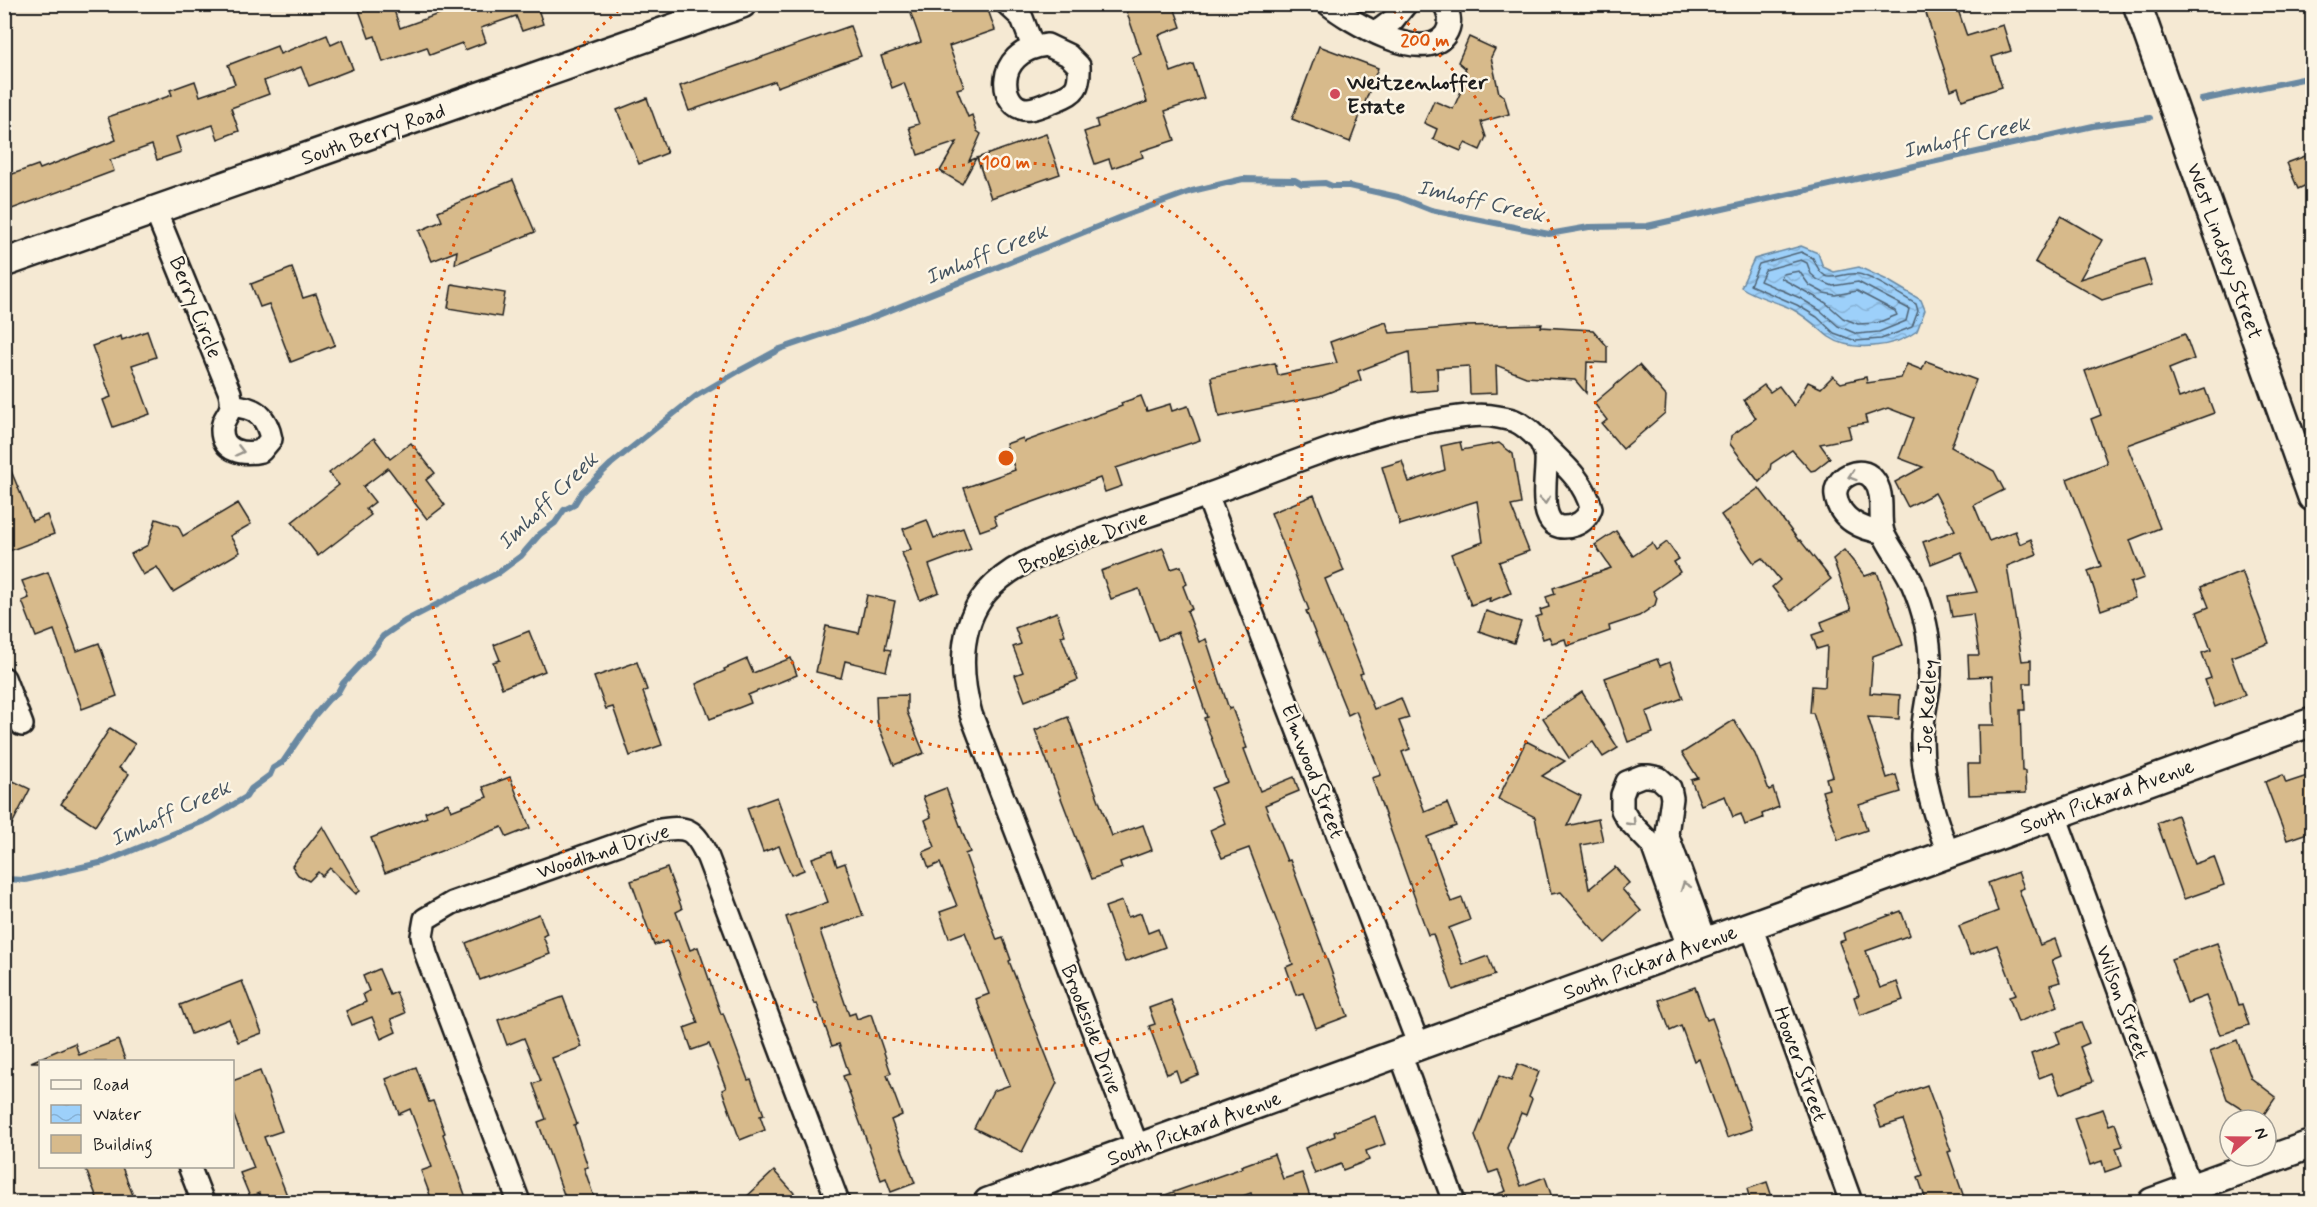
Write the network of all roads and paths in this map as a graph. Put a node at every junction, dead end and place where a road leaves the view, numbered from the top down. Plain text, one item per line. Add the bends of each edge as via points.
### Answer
1 (742, 4) edge
2 (1328, 4) edge
3 (1406, 4) edge
4 (1444, 4) edge
5 (2137, 4) edge
6 (1019, 9) edge
7 (704, 11) edge
8 (1377, 32) junction
9 (1033, 46) dead end
10 (155, 210) junction
11 (4, 263) edge
12 (233, 406) dead end
13 (1541, 443) dead end
14 (1207, 495) junction
15 (2313, 497) edge
16 (1882, 532) dead end
17 (4, 678) edge
18 (2313, 722) edge
19 (22, 725) dead end
20 (2055, 815) junction
21 (1948, 854) junction
22 (1751, 926) junction
23 (1697, 944) junction
24 (1409, 1050) junction
25 (2313, 1144) edge
26 (1138, 1149) junction
27 (189, 1168) edge
28 (2191, 1188) junction
29 (203, 1203) edge
30 (519, 1203) edge
31 (838, 1203) edge
32 (988, 1203) edge
33 (1454, 1203) edge
34 (1851, 1203) edge
35 (2152, 1203) edge

1 - 7 street, South Berry Road
2 - 8 street via 1347,19
3 - 8 street
4 - 8 street via 1450,24 1435,43 1404,44
5 - 15 street, West Lindsey Street
6 - 9 street
7 - 10 street, South Berry Road
10 - 11 street, South Berry Road
10 - 12 street, Berry Circle
13 - 14 street, Brookside Drive via 1516,421 1496,416 1418,423 1352,441
14 - 24 street, Elmwood Street
14 - 26 street, Brookside Drive via 1113,526 1013,569 986,593 976,608 962,664 971,714
16 - 21 street, Joe Keeley via 1913,584 1930,645 1923,753 1929,799
17 - 19 street
18 - 20 street, South Pickard Avenue
20 - 21 street, South Pickard Avenue
20 - 28 street, Wilson Street
21 - 22 street, South Pickard Avenue
22 - 23 street, South Pickard Avenue
22 - 34 street, Hoover Street
23 -> 23 street via 1667,834 1670,788 1659,778 1642,776 1627,782 1622,810 1652,845
23 - 24 street, South Pickard Avenue
24 - 26 street, South Pickard Avenue
24 - 33 street, Elmwood Street
25 - 28 street
26 - 32 street, South Pickard Avenue
27 - 29 street
28 - 35 street
30 - 31 street, Woodland Drive via 426,954 422,936 425,919 452,903 675,827 692,831 700,839

